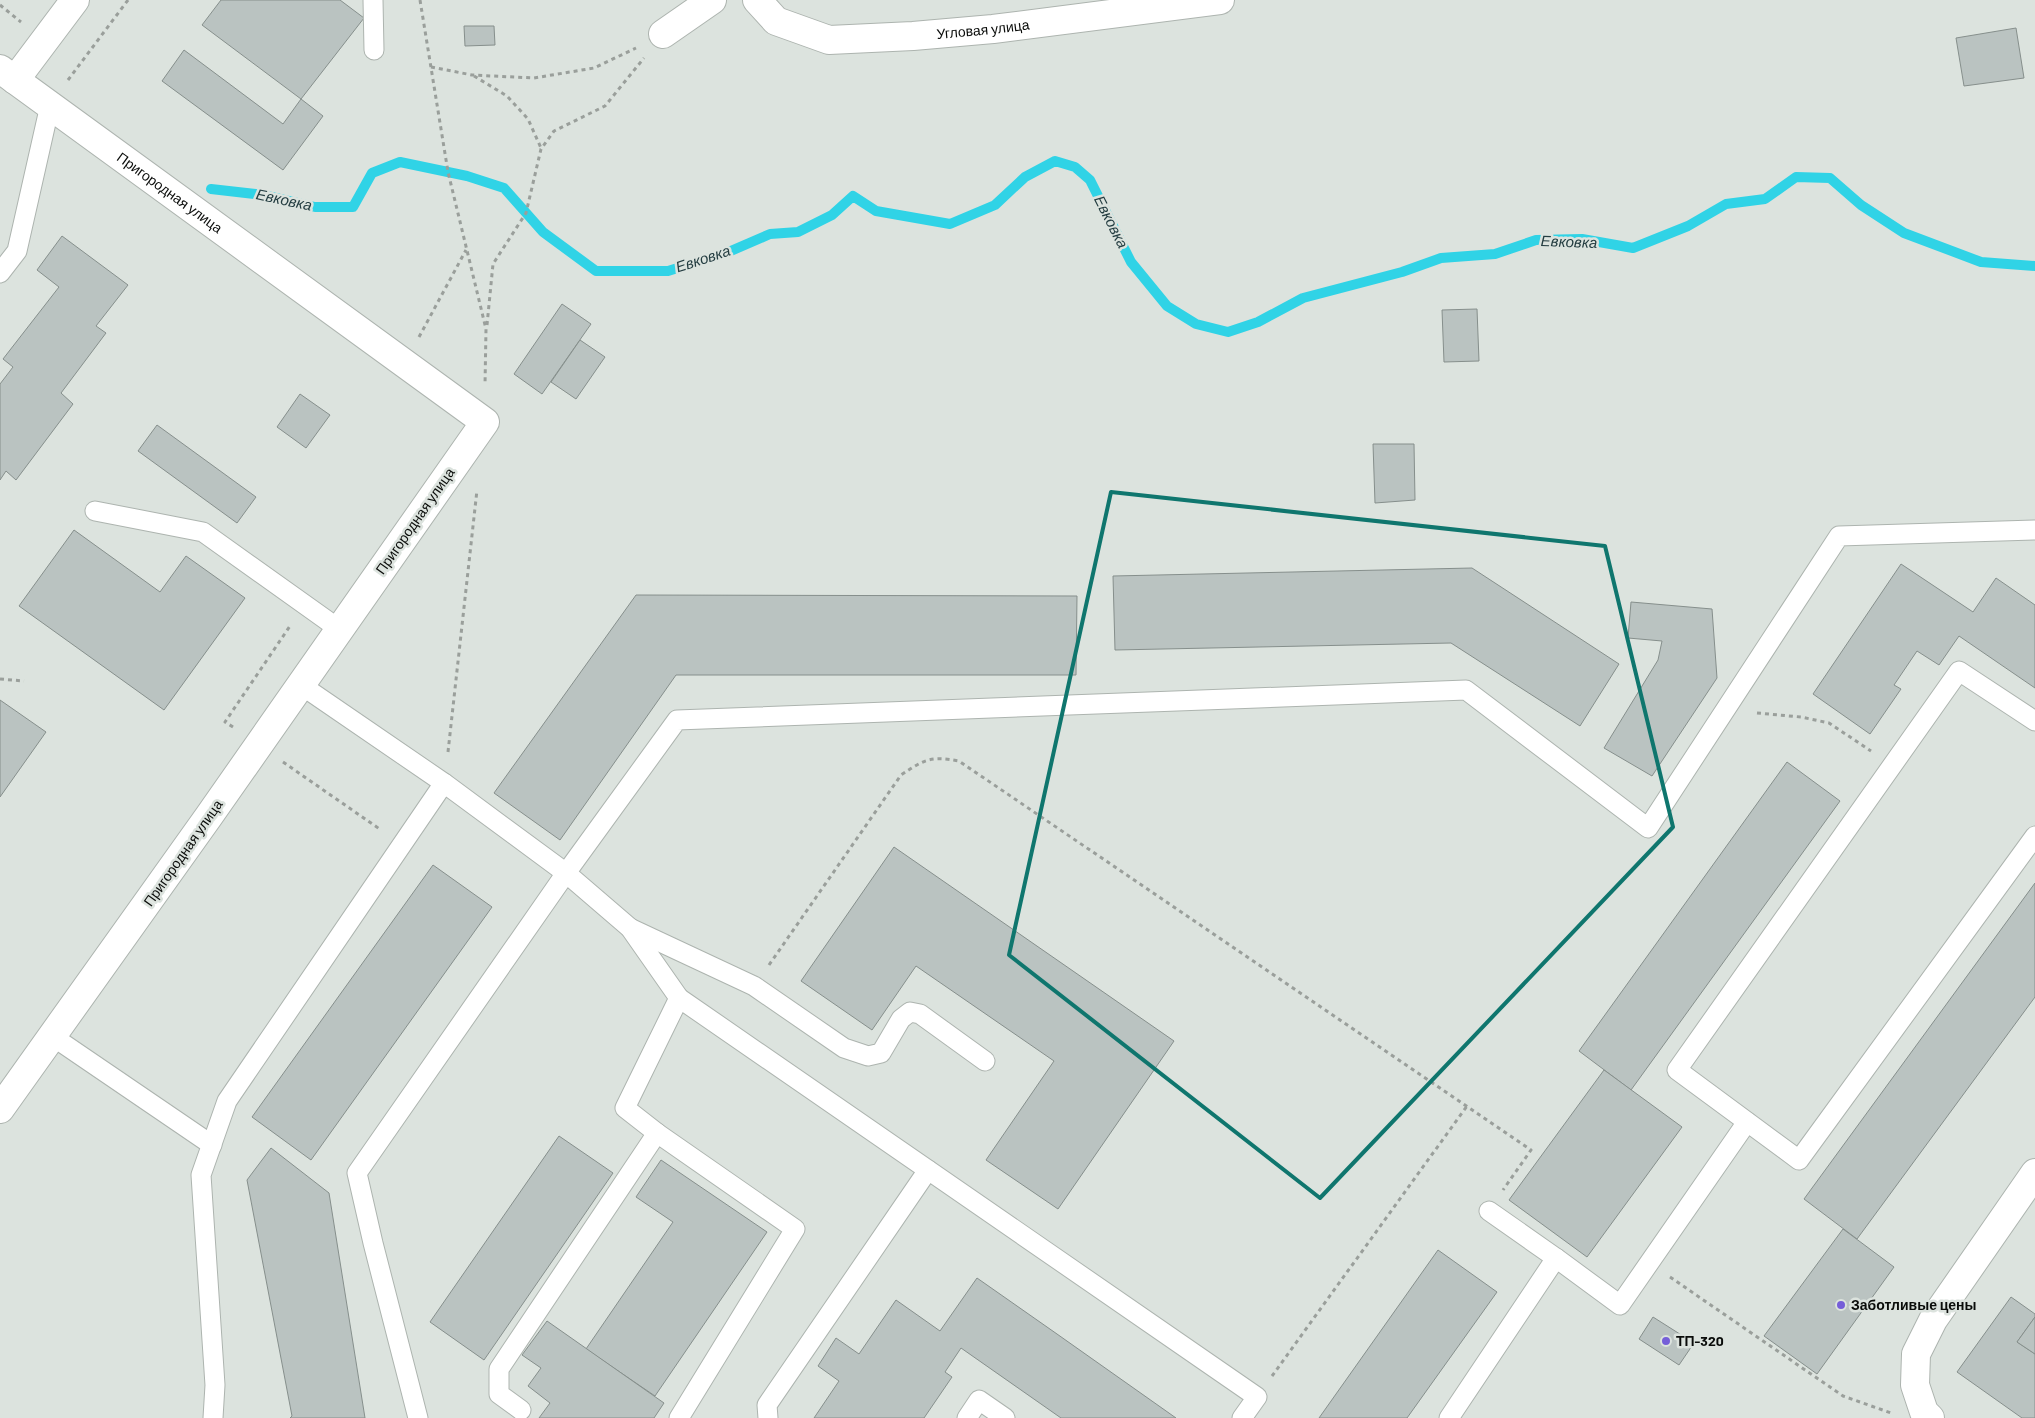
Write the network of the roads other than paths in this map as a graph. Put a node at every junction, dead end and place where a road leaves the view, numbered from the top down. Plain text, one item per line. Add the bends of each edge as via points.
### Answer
1 (75, 0) edge
2 (373, 0) edge
3 (712, 0) edge
4 (757, 0) edge
5 (1220, 0) edge
6 (663, 34) road end
7 (374, 50) dead end
8 (7, 75) edge
9 (50, 105) junction
10 (0, 273) edge
11 (94, 511) dead end
12 (2035, 530) edge
13 (339, 629) junction
14 (301, 685) junction
15 (2035, 721) edge
16 (444, 783) junction
17 (2035, 836) edge
18 (566, 873) junction
19 (630, 928) junction
20 (678, 998) junction
21 (52, 1036) junction
22 (985, 1061) dead end
23 (0, 1109) edge
24 (1747, 1122) junction
25 (657, 1133) junction
26 (212, 1145) junction
27 (928, 1170) junction
28 (2035, 1173) edge
29 (1489, 1211) road end
30 (1556, 1258) junction
31 (521, 1410) dead end
32 (213, 1418) edge
33 (418, 1418) edge
34 (679, 1418) edge
35 (768, 1418) edge
36 (967, 1418) edge
37 (1005, 1418) edge
38 (1242, 1418) edge
39 (1449, 1418) edge
40 (1930, 1418) edge

1 - 8 street
2 - 7 lane
3 - 6 street
4 - 5 street, Угловая улица via 776,21 829,40 993,29
8 - 9 street, Пригородная улица
9 - 10 lane via 17,251
9 - 13 street, Пригородная улица via 485,422
11 - 13 lane via 203,532
12 - 18 lane via 1839,536 1648,828 1466,690 677,720
13 - 14 street, Пригородная улица
14 - 16 lane
14 - 21 street, Пригородная улица
15 - 24 lane via 1959,671 1677,1070
16 - 18 lane
16 - 26 lane via 227,1102
17 - 24 lane via 1799,1160
18 - 19 lane
18 - 33 lane via 357,1173
19 - 20 lane
19 - 22 lane via 754,986 844,1048 868,1056 881,1053 900,1019 910,1012 920,1014
20 - 25 lane via 625,1108
20 - 27 lane
21 - 23 street, Пригородная улица
21 - 26 lane
24 - 30 lane via 1620,1305
25 - 31 lane via 499,1369 499,1394
25 - 34 lane via 795,1229
26 - 32 lane via 201,1175 215,1385
27 - 35 lane via 767,1405
27 - 38 lane via 1257,1396
28 - 40 street via 1933,1320 1916,1354 1915,1385 1924,1412
29 - 30 lane
30 - 39 lane
36 - 37 lane via 979,1400

